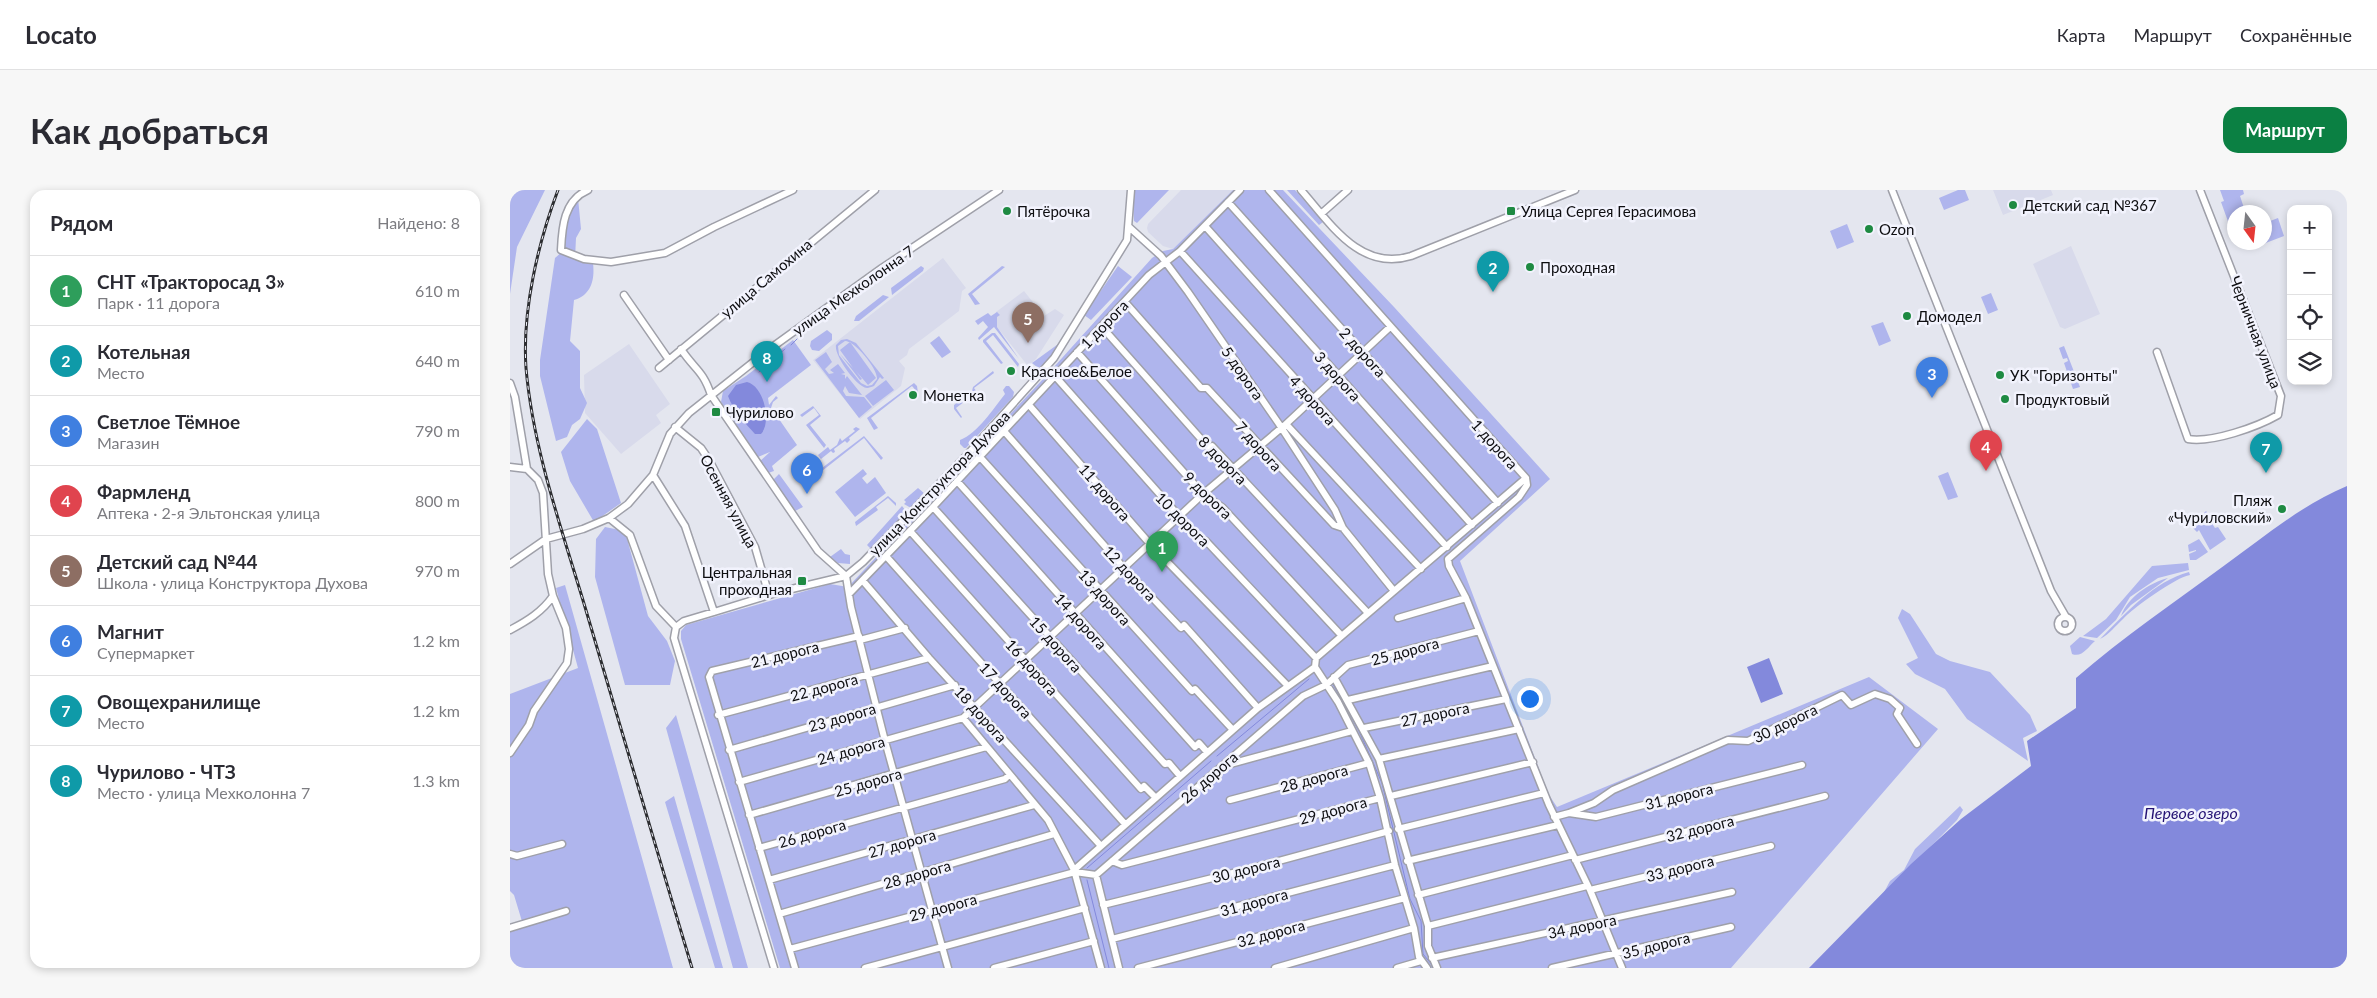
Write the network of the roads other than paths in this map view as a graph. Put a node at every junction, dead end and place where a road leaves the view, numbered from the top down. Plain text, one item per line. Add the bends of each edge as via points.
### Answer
1 (588, 190) edge
2 (793, 190) edge
3 (875, 190) edge
4 (999, 190) edge
5 (1131, 190) edge
6 (1240, 190) edge
7 (1269, 190) edge
8 (1301, 190) edge
9 (1348, 190) edge
10 (1575, 190) edge
11 (1892, 190) edge
12 (2200, 190) edge
13 (1228, 202) junction
14 (1322, 213) junction
15 (1205, 226) junction
16 (1129, 227) junction
17 (1180, 251) junction
18 (1166, 262) junction
19 (624, 295) dead end
20 (1125, 302) junction
21 (1102, 327) junction
22 (1390, 327) junction
23 (681, 349) junction
24 (1077, 352) junction
25 (2157, 352) dead end
26 (1363, 353) junction
27 (669, 360) junction
28 (659, 368) dead end
29 (1055, 376) junction
30 (1338, 377) junction
31 (510, 383) edge
32 (711, 395) junction
33 (1312, 400) junction
34 (1029, 405) junction
35 (1286, 424) junction
36 (675, 427) junction
37 (1280, 429) junction
38 (1004, 431) junction
39 (1259, 447) junction
40 (980, 457) junction
41 (510, 467) edge
42 (1233, 469) junction
43 (528, 470) junction
44 (653, 475) junction
45 (1526, 478) junction
46 (957, 482) junction
47 (1203, 494) junction
48 (1498, 503) junction
49 (933, 508) junction
50 (609, 518) junction
51 (1178, 518) junction
52 (1472, 525) junction
53 (1343, 528) junction
54 (910, 531) junction
55 (546, 539) junction
56 (1150, 544) junction
57 (1447, 547) junction
58 (886, 556) junction
59 (510, 564) edge
60 (1124, 568) junction
61 (1421, 569) junction
62 (846, 576) junction
63 (863, 581) junction
64 (766, 586) dead end
65 (1394, 591) junction
66 (1100, 592) junction
67 (849, 594) junction
68 (553, 596) junction
69 (1466, 598) junction
70 (714, 612) junction
71 (1368, 613) junction
72 (1074, 615) junction
73 (1398, 618) dead end
74 (2062, 618) dead end
75 (676, 627) junction
76 (905, 628) junction
77 (510, 630) edge
78 (1479, 631) junction
79 (1341, 635) junction
80 (859, 638) junction
81 (1050, 638) junction
82 (929, 658) junction
83 (1316, 658) junction
84 (1025, 660) junction
85 (1493, 666) junction
86 (1314, 667) junction
87 (868, 675) junction
88 (1334, 677) junction
89 (1000, 684) junction
90 (955, 685) junction
91 (1326, 685) junction
92 (1288, 686) junction
93 (1506, 699) junction
94 (1348, 700) junction
95 (877, 707) junction
96 (975, 707) junction
97 (1258, 708) junction
98 (718, 715) junction
99 (963, 718) junction
100 (1364, 728) junction
101 (1519, 729) junction
102 (1233, 730) junction
103 (1352, 731) junction
104 (886, 741) junction
105 (1917, 744) dead end
106 (986, 748) junction
107 (729, 750) junction
108 (1207, 752) junction
109 (510, 753) edge
110 (1379, 759) junction
111 (1532, 762) junction
112 (1369, 763) junction
113 (1802, 765) dead end
114 (1220, 767) junction
115 (895, 774) junction
116 (1009, 776) junction
117 (1180, 776) junction
118 (739, 782) junction
119 (1544, 793) junction
120 (1391, 796) junction
121 (1826, 796) dead end
122 (1155, 797) junction
123 (1380, 798) junction
124 (1230, 800) dead end
125 (1034, 805) junction
126 (904, 807) junction
127 (1569, 813) junction
128 (749, 815) junction
129 (1554, 817) junction
130 (1125, 824) junction
131 (1558, 825) junction
132 (1398, 829) junction
133 (1389, 831) junction
134 (1054, 834) junction
135 (913, 840) junction
136 (562, 844) dead end
137 (1100, 846) junction
138 (1771, 846) dead end
139 (759, 848) junction
140 (510, 854) edge
141 (1574, 857) junction
142 (1112, 861) junction
143 (1407, 861) junction
144 (1395, 865) junction
145 (1074, 871) junction
146 (922, 873) junction
147 (1096, 875) junction
148 (769, 880) junction
149 (1588, 888) junction
150 (1732, 892) dead end
151 (1418, 895) junction
152 (1405, 898) junction
153 (1103, 905) junction
154 (1085, 908) junction
155 (932, 910) junction
156 (566, 911) dead end
157 (779, 914) junction
158 (1602, 922) junction
159 (1428, 926) junction
160 (1731, 926) dead end
161 (510, 928) edge
162 (1414, 928) junction
163 (1112, 939) junction
164 (1094, 941) junction
165 (942, 946) junction
166 (790, 948) junction
167 (1617, 954) junction
168 (1432, 958) junction
169 (1421, 961) junction
170 (774, 968) edge
171 (795, 968) edge
172 (865, 968) edge
173 (948, 968) edge
174 (994, 968) edge
175 (1101, 968) edge
176 (1119, 968) edge
177 (1138, 968) edge
178 (1275, 968) edge
179 (1398, 968) edge
180 (1427, 968) edge
181 (1438, 968) edge
182 (1552, 968) edge
183 (1622, 968) edge

1 - 2 street via 578,194 569,206 562,229 561,250 584,259 610,262 665,254
3 - 23 street, улица Самохина
4 - 32 street, улица Мехколонна 7 via 882,268
5 - 16 street, улица Конструктора Духова
6 - 13 street, 1 дорога
7 - 22 street, 1 дорога
8 - 14 street
9 - 14 street
10 - 14 street via 1411,256 1390,260 1358,250
11 - 74 street
12 - 25 street, Черничная улица via 2281,396 2278,415 2261,425 2199,441 2188,439
13 - 15 street, 1 дорога
13 - 26 street, 2 дорога
15 - 17 street, 1 дорога
15 - 30 street, 3 дорога
16 - 18 street, 5 дорога
16 - 62 street, улица Конструктора Духова via 1119,256 1054,358 942,481
17 - 18 street, 1 дорога
17 - 33 street, 4 дорога
18 - 20 street, 1 дорога via 1149,275
18 - 37 street, 5 дорога
19 - 27 street
20 - 21 street, 1 дорога
20 - 39 street, 7 дорога via 1201,388 1206,388
21 - 24 street, 1 дорога
21 - 42 street, 8 дорога via 1209,448 1212,446
22 - 26 street
22 - 45 street, 1 дорога
23 - 27 street, улица Самохина
23 - 32 street via 705,378
24 - 29 street, 1 дорога
24 - 47 street, 9 дорога
26 - 30 street
26 - 48 street, 2 дорога
27 - 28 street, улица Самохина
29 - 34 street, 1 дорога
29 - 51 street, 10 дорога
30 - 33 street
30 - 52 street, 3 дорога
31 - 43 street
32 - 36 street, улица Мехколонна 7
32 - 62 street via 818,551
33 - 35 street
33 - 57 street, 4 дорога
34 - 38 street, 1 дорога
34 - 56 street, 11 дорога
35 - 37 street
35 - 61 street
36 - 44 street
36 - 64 street, Осенняя улица via 701,448 709,460 755,547
37 - 39 street
37 - 53 street, 5 дорога via 1335,510
38 - 40 street, 1 дорога
38 - 60 street, 12 дорога
39 - 42 street
39 - 53 street, 7 дорога via 1334,525
40 - 46 street, 1 дорога
40 - 66 street, 13 дорога
41 - 43 street
42 - 47 street
42 - 71 street, 8 дорога
43 - 55 street via 538,480 543,493
44 - 50 street via 628,504
44 - 70 street via 685,526
45 - 48 street, 1 дорога
45 - 69 street via 1527,485 1519,497 1448,559
46 - 49 street, 1 дорога
46 - 72 street, 14 дорога
47 - 51 street
47 - 79 street, 9 дорога via 1223,508
48 - 52 street, 1 дорога
49 - 54 street, 1 дорога
49 - 81 street, 15 дорога
50 - 55 street
50 - 75 street via 630,535 656,606
51 - 56 street
51 - 83 street, 10 дорога via 1202,542 1206,541
52 - 57 street, 1 дорога
53 - 65 street, 7 дорога
54 - 58 street, 1 дорога
54 - 84 street, 16 дорога
55 - 59 street
55 - 68 street
56 - 60 street
56 - 92 street, 11 дорога
57 - 61 street, 1 дорога
58 - 63 street, 1 дорога
58 - 89 street, 17 дорога
60 - 66 street
60 - 97 street, 12 дорога via 1181,628 1184,625
61 - 65 street, 1 дорога
62 - 67 street
62 - 70 street
63 - 67 street, 1 дорога
63 - 76 street, 18 дорога
65 - 71 street, 1 дорога
66 - 72 street
66 - 102 street, 13 дорога
67 - 80 street
68 - 77 street via 528,621
68 - 109 street via 566,628 567,663
69 - 73 street
69 - 78 street
70 - 75 street via 684,621
71 - 79 street, 1 дорога
72 - 81 street
72 - 108 street, 14 дорога via 1195,746 1199,743
75 - 170 street via 674,638
76 - 80 street, 21 дорога
76 - 82 street, 18 дорога
78 - 85 street
78 - 88 street, 25 дорога via 1348,665
79 - 83 street, 1 дорога
80 - 87 street
80 - 98 street, 21 дорога via 712,671 709,684
81 - 84 street
81 - 117 street, 15 дорога via 1165,764 1169,763
82 - 87 street, 22 дорога
82 - 90 street, 18 дорога
83 - 86 street
84 - 89 street
84 - 122 street, 16 дорога via 1141,788 1144,786
85 - 93 street
85 - 94 street
86 - 91 street
86 - 92 street
87 - 95 street
87 - 98 street, 22 дорога
88 - 91 street, 25 дорога
88 - 94 street
89 - 96 street
89 - 130 street, 17 дорога
90 - 95 street, 23 дорога
90 - 96 street, 18 дорога
91 - 103 street
91 - 114 street, 26 дорога via 1303,696
92 - 97 street
93 - 100 street, 27 дорога
93 - 101 street
94 - 100 street
95 - 104 street
95 - 107 street, 23 дорога
96 - 99 street
96 - 137 street, 18 дорога
97 - 102 street
98 - 107 street
99 - 104 street, 24 дорога
99 - 106 street
100 - 110 street
101 - 110 street
101 - 111 street
102 - 108 street
103 - 112 street
103 - 114 street
104 - 115 street
104 - 118 street, 24 дорога
105 - 127 street, 30 дорога via 1897,714 1900,708 1890,698 1876,694 1851,705 1842,695 1748,741 1728,740 1613,790 1594,803
106 - 115 street, 25 дорога
106 - 116 street
107 - 118 street
108 - 117 street
110 - 120 street
111 - 119 street
111 - 120 street
112 - 123 street
112 - 124 street, 28 дорога
113 - 127 street, 31 дорога via 1596,818
114 - 142 street, 26 дорога
115 - 126 street
115 - 128 street, 25 дорога
116 - 125 street
116 - 126 street, 26 дорога
117 - 122 street
118 - 128 street
119 - 129 street
119 - 132 street
120 - 132 street
121 - 141 street, 32 дорога
122 - 130 street
123 - 133 street
123 - 142 street, 29 дорога via 1122,865
125 - 134 street via 1048,820
125 - 135 street, 27 дорога
126 - 135 street
126 - 139 street, 26 дорога
127 - 129 street, 31 дорога
128 - 139 street
129 - 131 street
130 - 137 street
131 - 141 street
131 - 143 street
132 - 143 street
133 - 144 street
133 - 153 street, 30 дорога
134 - 145 street
134 - 146 street, 28 дорога
135 - 146 street
135 - 148 street, 27 дорога
136 - 140 street via 517,856
137 - 145 street
138 - 149 street, 33 дорога
139 - 148 street
141 - 149 street
141 - 151 street, 32 дорога
142 - 147 street, 26 дорога
143 - 151 street
144 - 152 street
144 - 163 street, 31 дорога
145 - 147 street, 29 дорога
145 - 154 street
145 - 155 street, 29 дорога
146 - 155 street
146 - 157 street, 28 дорога
147 - 153 street
148 - 157 street
149 - 158 street
149 - 159 street, 33 дорога
150 - 158 street, 34 дорога
151 - 159 street
152 - 162 street
152 - 177 street, 32 дорога
153 - 163 street
154 - 164 street
154 - 165 street
155 - 165 street
155 - 166 street, 29 дорога
156 - 161 street
157 - 166 street
158 - 167 street
158 - 168 street, 34 дорога
159 - 168 street
160 - 167 street, 35 дорога
162 - 169 street
162 - 178 street
163 - 176 street
164 - 174 street
164 - 175 street
165 - 172 street
165 - 173 street
166 - 171 street
167 - 182 street, 35 дорога
167 - 183 street
168 - 181 street
169 - 179 street
169 - 180 street

